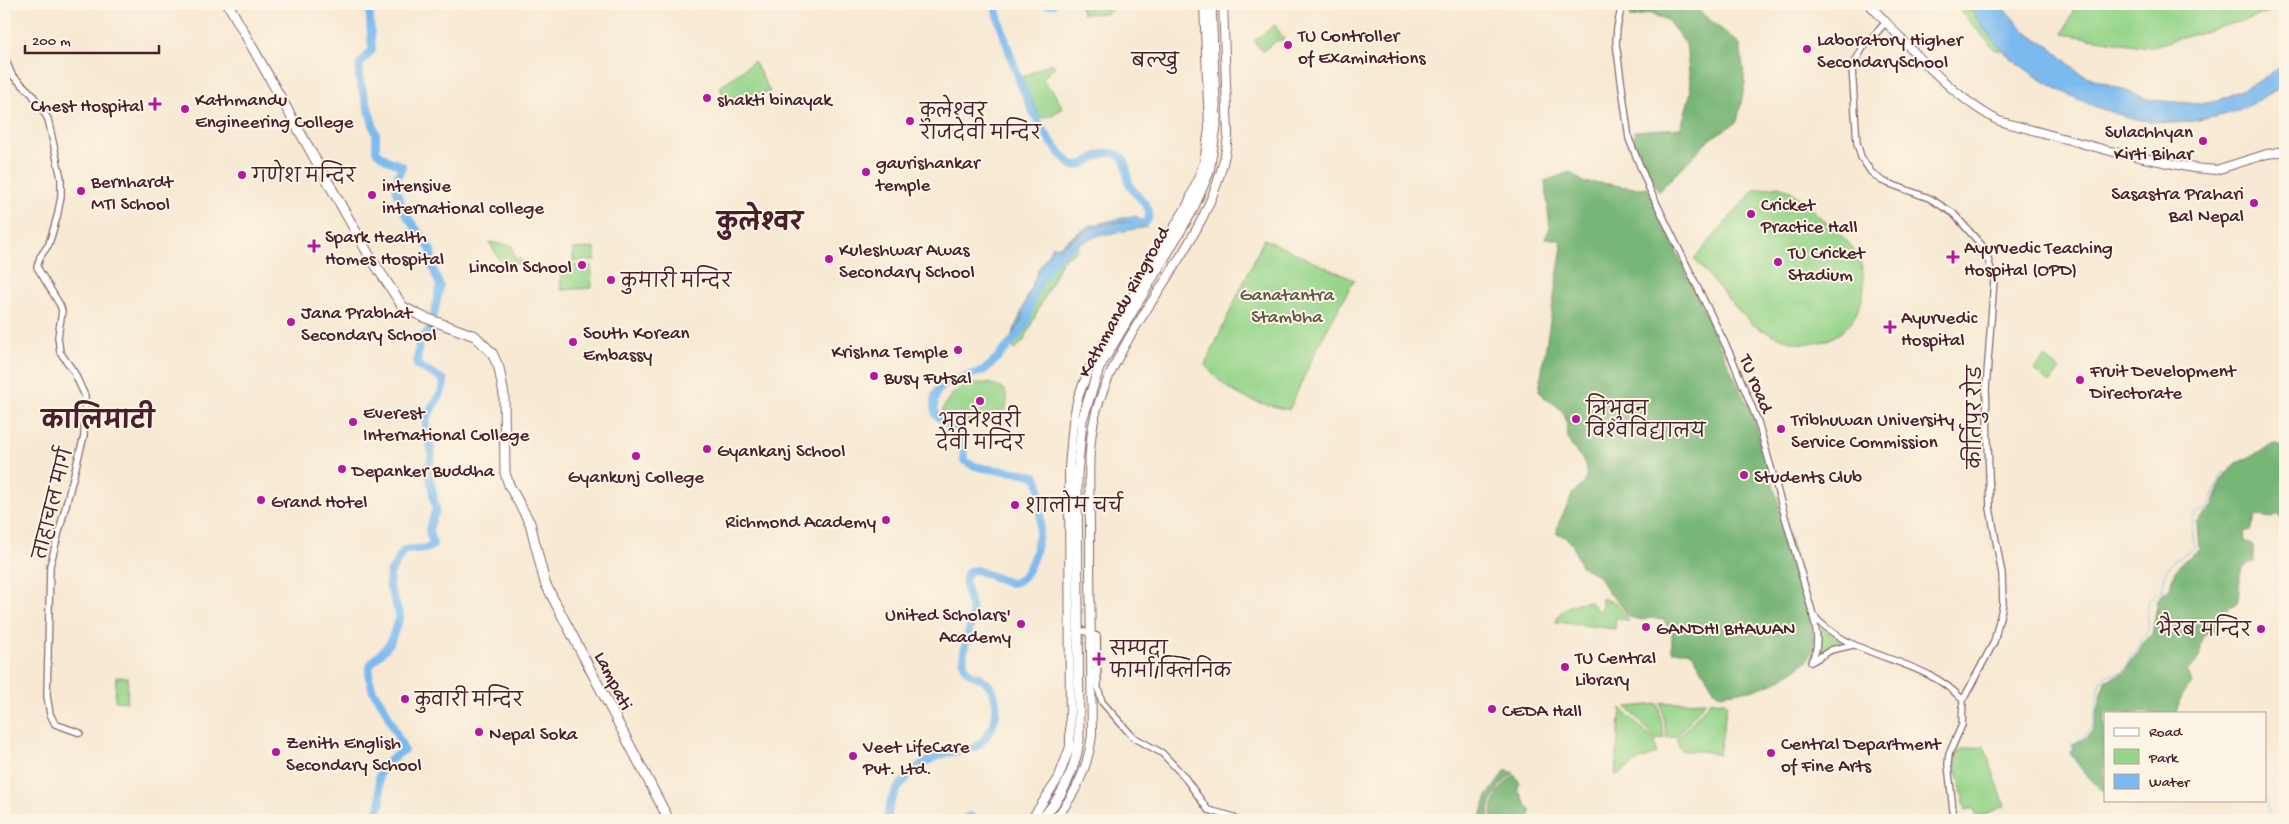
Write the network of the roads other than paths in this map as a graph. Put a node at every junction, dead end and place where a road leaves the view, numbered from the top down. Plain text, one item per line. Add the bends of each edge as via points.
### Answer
1 (228, 4) edge
2 (1204, 4) edge
3 (1212, 4) edge
4 (1216, 4) edge
5 (1222, 4) edge
6 (1622, 4) edge
7 (1869, 4) edge
8 (1886, 22) junction
9 (4, 56) edge
10 (1214, 99) junction
11 (2285, 150) edge
12 (1813, 615) junction
13 (1086, 632) junction
14 (1852, 645) junction
15 (1963, 700) junction
16 (1078, 705) junction
17 (80, 733) dead end
18 (669, 820) edge
19 (1031, 820) edge
20 (1040, 820) edge
21 (1047, 820) edge
22 (1054, 820) edge
23 (1237, 820) edge
24 (1954, 820) edge

1 - 18 highway, Lampati via 369,255 403,307 475,336 496,360 504,395 503,461 508,485 530,523 545,583
2 - 10 main road
3 - 10 highway, Kathmandu Ringroad
4 - 10 highway, Kathmandu Ringroad
5 - 13 main road via 1228,136 1220,176 1205,212 1110,373 1095,416 1091,448
6 - 12 street, TU road via 1616,44 1629,139 1649,188 1731,356 1758,422
7 - 8 main road
8 - 11 main road via 1946,82 1999,121 2110,151 2193,168 2216,170
8 - 15 street, कीर्तिपुर रोड via 1862,49 1852,68 1857,143 1861,157 1882,181 1929,198 1953,213 1985,249 1994,280 1986,389 1991,518 2003,604 1994,642
9 - 17 street, ताहाचल मार्ग via 12,75 32,94 48,119 62,185 49,244 37,267 60,305 60,352 85,396 84,436 50,566 47,696 55,724
10 - 13 highway, Kathmandu Ringroad via 1220,145 1202,200 1110,359 1090,407 1082,461
10 - 16 highway, Kathmandu Ringroad via 1214,148 1201,192 1110,348 1085,408 1077,474
12 - 14 street via 1827,629
12 - 14 street, TU road via 1817,642 1811,662 1831,650
13 - 16 highway, Kathmandu Ringroad
13 - 22 main road via 1092,735 1089,759 1084,775
13 - 23 street via 1097,636 1098,688 1102,702 1134,736 1162,753 1183,775 1208,810
14 - 15 street via 1928,674
15 - 24 street, कीर्तिपुर रोड via 1962,725 1948,759
16 - 19 main road via 1066,762 1052,791
16 - 20 highway, Kathmandu Ringroad via 1079,741 1075,761 1064,788
16 - 21 highway, Kathmandu Ringroad via 1081,760 1067,793

